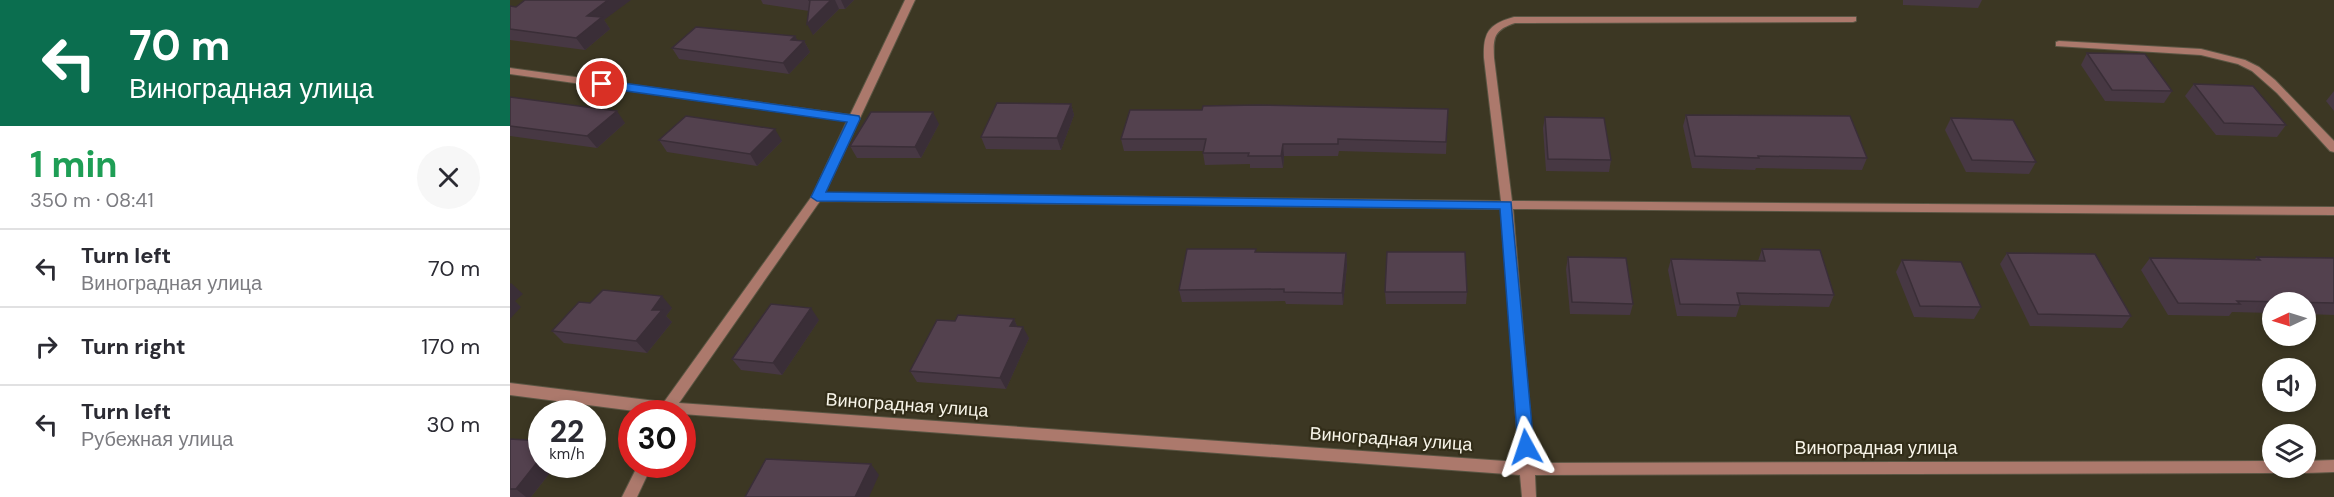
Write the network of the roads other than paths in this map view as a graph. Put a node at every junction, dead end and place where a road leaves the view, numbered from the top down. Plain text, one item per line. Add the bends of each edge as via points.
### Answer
1 (910, 0) edge
2 (1853, 19) dead end
3 (2059, 44) dead end
4 (510, 71) edge
5 (854, 119) junction
6 (2334, 148) edge
7 (817, 197) junction
8 (1507, 205) junction
9 (2334, 211) edge
10 (510, 389) edge
11 (673, 400) edge
12 (618, 404) edge
13 (696, 413) edge
14 (2316, 466) edge
15 (2334, 466) edge
16 (2262, 467) edge
17 (1528, 469) junction
18 (638, 478) edge
19 (629, 497) edge
20 (1529, 497) edge

1 - 5 street
2 - 8 street via 1514,20 1497,26 1488,36 1488,58
3 - 6 street via 2201,52 2240,61 2262,73
4 - 5 street
5 - 7 street
7 - 8 street
7 - 11 street
8 - 9 street
8 - 17 street
10 - 12 street, Виноградная улица
13 - 17 street, Виноградная улица
14 - 15 street
16 - 17 street, Виноградная улица
17 - 20 street
18 - 19 street

